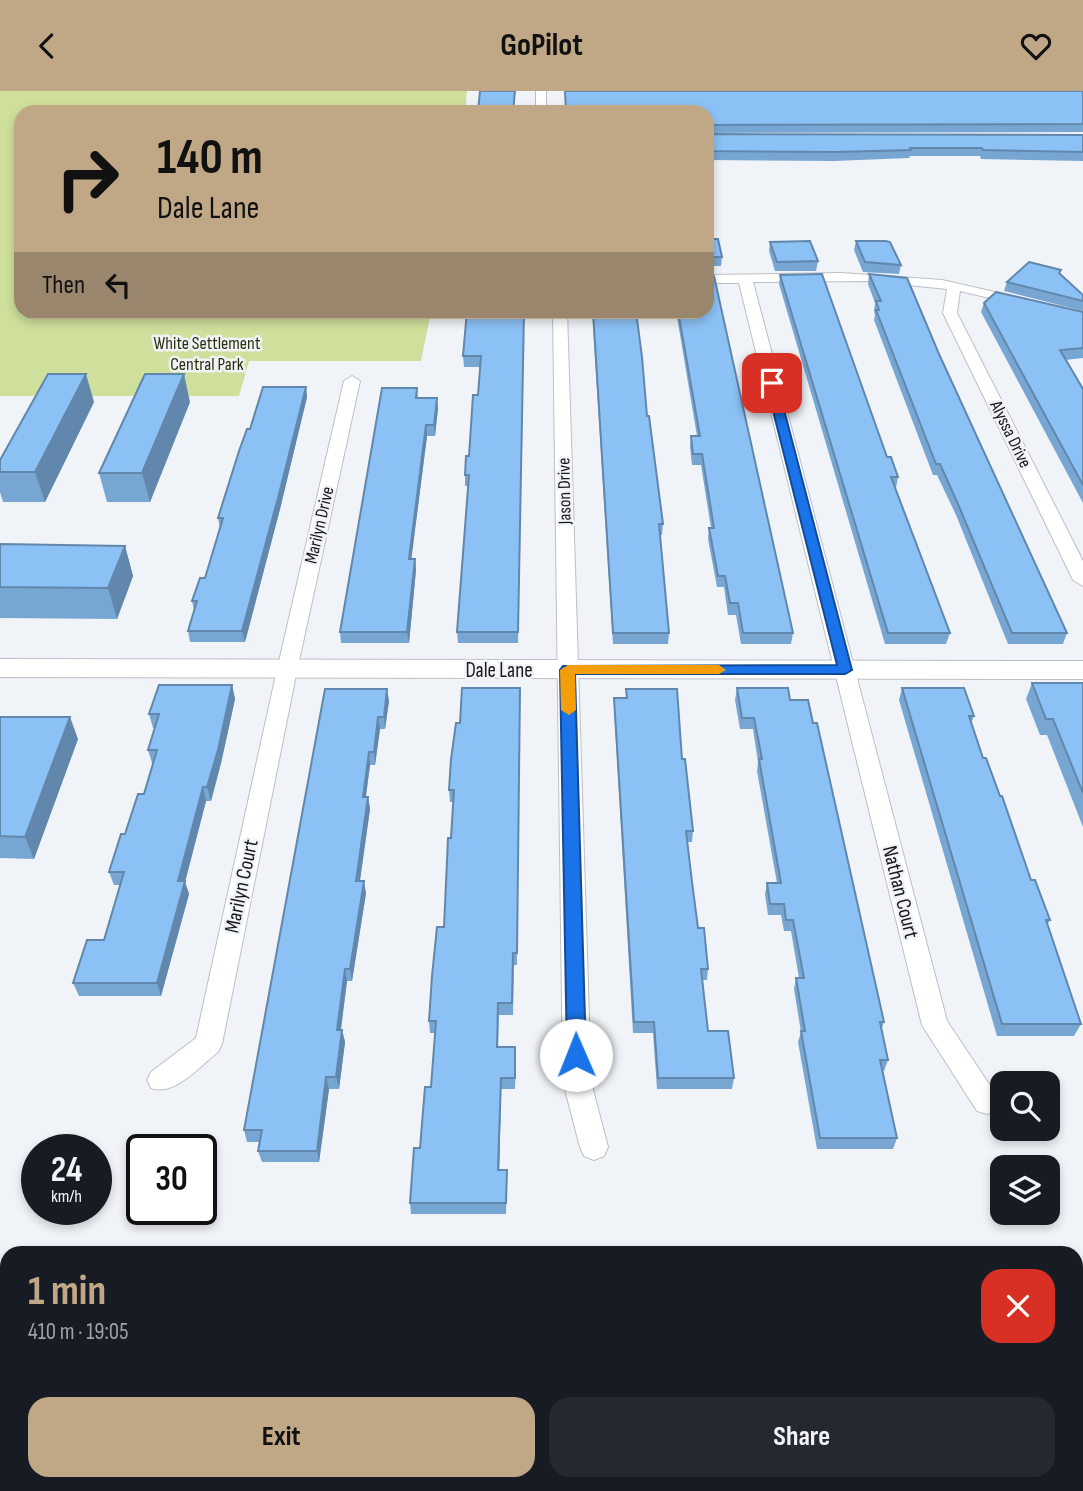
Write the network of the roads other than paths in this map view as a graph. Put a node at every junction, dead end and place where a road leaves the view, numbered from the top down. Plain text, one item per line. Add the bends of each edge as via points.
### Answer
1 (714, 279) edge
2 (745, 279) junction
3 (954, 286) junction
4 (1083, 316) edge
5 (560, 319) edge
6 (352, 381) dead end
7 (1083, 580) edge
8 (0, 669) edge
9 (287, 670) junction
10 (568, 670) junction
11 (845, 670) junction
12 (1083, 670) edge
13 (161, 1080) dead end
14 (987, 1102) dead end
15 (594, 1147) dead end

1 - 2 street
2 - 3 street via 862,278
2 - 11 street
3 - 4 street
3 - 7 street, Alyssa Drive via 950,313
5 - 10 street, Jason Drive
6 - 9 street, Marilyn Drive
8 - 9 street, Dale Lane
9 - 10 street, Dale Lane
9 - 13 street, Marilyn Court via 208,1044
10 - 11 street, Dale Lane
10 - 15 street, Jason Drive via 577,1082
11 - 12 street, Dale Lane
11 - 14 street, Nathan Court via 935,1025

